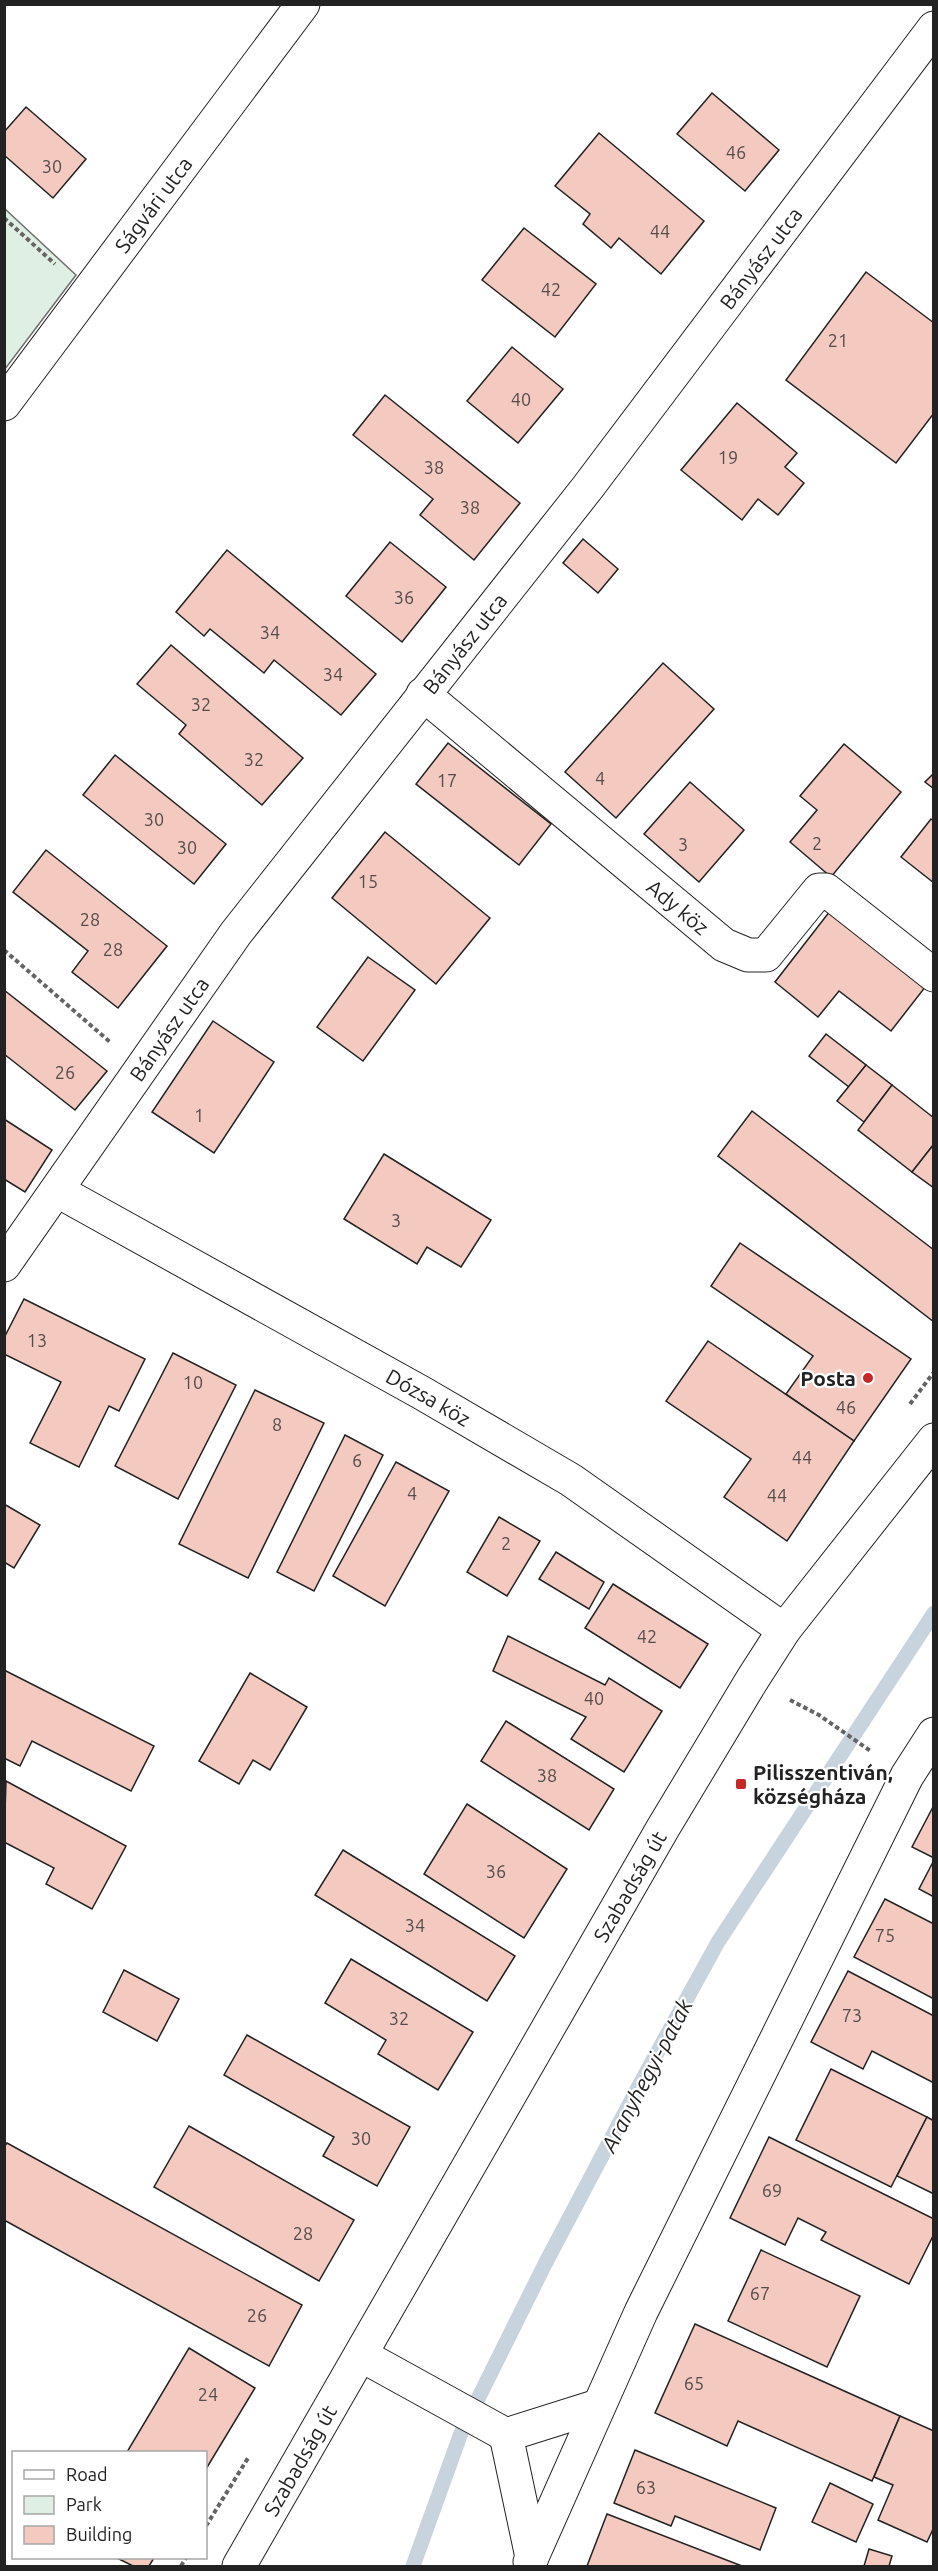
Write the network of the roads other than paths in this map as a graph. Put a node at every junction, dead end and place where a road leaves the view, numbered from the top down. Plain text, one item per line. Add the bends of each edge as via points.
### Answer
1 (303, 4) edge
2 (933, 28) edge
3 (4, 404) edge
4 (423, 694) junction
5 (933, 975) edge
6 (58, 1191) junction
7 (4, 1265) edge
8 (933, 1440) edge
9 (784, 1630) junction
10 (933, 1734) edge
11 (361, 2355) junction
12 (598, 2406) junction
13 (499, 2432) junction
14 (530, 2562) edge
15 (239, 2566) edge

1 - 3 street, Ságvári utca
2 - 4 street, Bányász utca via 588,487
4 - 5 street, Ady köz via 724,945 748,955 766,955 819,890 826,890
4 - 6 street, Bányász utca via 236,933
6 - 7 street, Bányász utca
6 - 9 street, Dózsa köz via 571,1480
8 - 9 street, Szabadság út
9 - 11 street, Szabadság út via 663,1828
10 - 12 street via 907,1776 640,2312
11 - 13 street
11 - 15 street, Szabadság út
12 - 13 street
12 - 14 street
13 - 14 street

